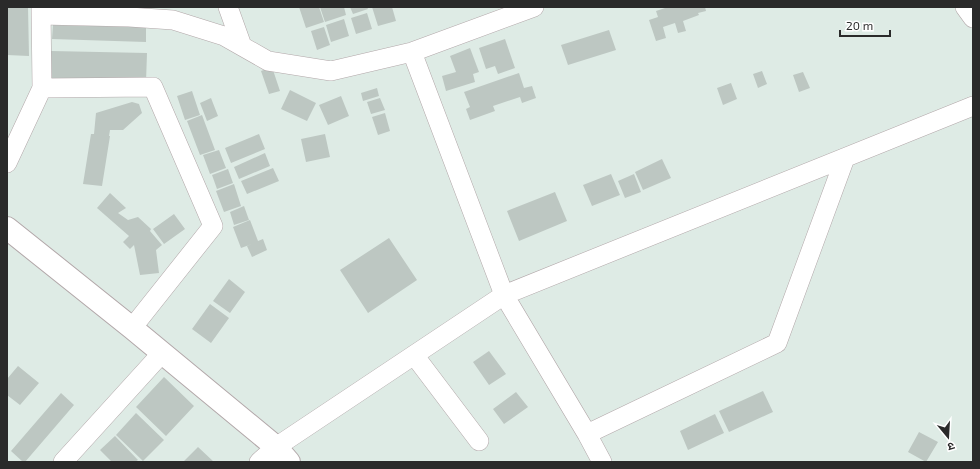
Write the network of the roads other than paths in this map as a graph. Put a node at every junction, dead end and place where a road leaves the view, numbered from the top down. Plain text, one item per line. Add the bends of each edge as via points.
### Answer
1 (228, 7) edge
2 (534, 7) edge
3 (965, 7) edge
4 (41, 11) edge
5 (129, 12) edge
6 (973, 18) edge
7 (242, 46) junction
8 (412, 52) junction
9 (42, 88) junction
10 (973, 106) edge
11 (845, 158) junction
12 (7, 163) edge
13 (7, 228) edge
14 (504, 295) junction
15 (132, 328) junction
16 (162, 353) junction
17 (414, 355) junction
18 (587, 434) junction
19 (479, 441) dead end
20 (282, 454) edge
21 (63, 462) edge
22 (259, 462) edge
23 (602, 462) edge

1 - 7 street
2 - 8 street
3 - 6 street
4 - 5 street
4 - 9 street
5 - 7 street via 173,20 224,36
7 - 8 street via 268,61 331,71
8 - 14 street
9 - 12 street
9 - 15 street via 153,87 213,226
10 - 11 street
11 - 14 street
11 - 18 street via 778,343
13 - 15 street
14 - 17 street
14 - 18 street
15 - 16 street
16 - 20 street
16 - 21 street
17 - 19 street
17 - 20 street
18 - 23 street
20 - 22 street

